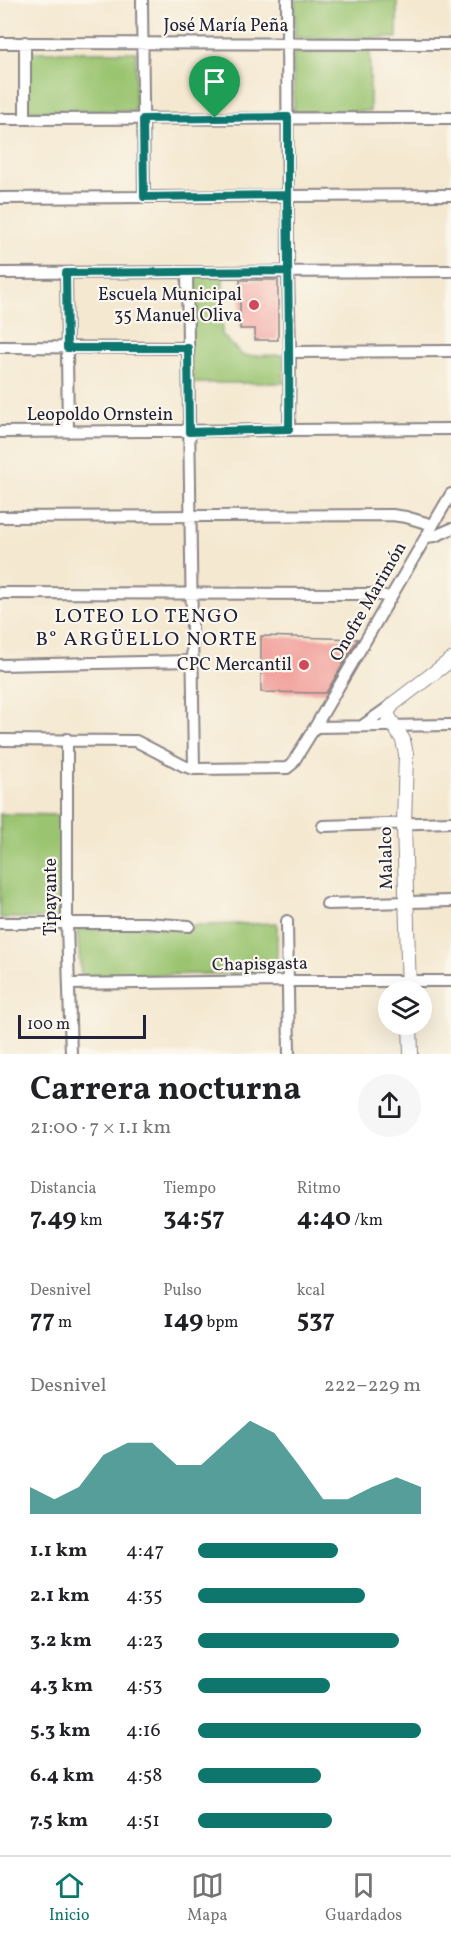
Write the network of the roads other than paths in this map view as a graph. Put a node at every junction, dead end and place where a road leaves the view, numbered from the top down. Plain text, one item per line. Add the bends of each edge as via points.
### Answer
1 (142, 0) edge
2 (287, 0) edge
3 (0, 42) edge
4 (26, 42) junction
5 (143, 42) junction
6 (288, 43) junction
7 (451, 44) edge
8 (288, 117) junction
9 (451, 118) edge
10 (0, 119) edge
11 (25, 119) junction
12 (143, 119) junction
13 (287, 195) junction
14 (451, 195) edge
15 (144, 197) junction
16 (0, 198) edge
17 (288, 271) junction
18 (451, 271) edge
19 (0, 273) edge
20 (66, 273) junction
21 (187, 273) junction
22 (0, 347) edge
23 (67, 348) junction
24 (188, 348) junction
25 (451, 351) edge
26 (290, 352) junction
27 (289, 429) junction
28 (451, 429) edge
29 (0, 432) edge
30 (68, 432) junction
31 (189, 432) junction
32 (451, 494) edge
33 (190, 516) junction
34 (0, 517) edge
35 (433, 525) junction
36 (451, 529) edge
37 (426, 537) junction
38 (191, 592) junction
39 (0, 593) edge
40 (390, 597) junction
41 (451, 660) edge
42 (192, 661) junction
43 (0, 665) edge
44 (393, 704) junction
45 (451, 725) edge
46 (362, 726) junction
47 (396, 726) junction
48 (315, 727) junction
49 (0, 740) edge
50 (67, 740) junction
51 (194, 769) junction
52 (451, 822) edge
53 (405, 825) junction
54 (323, 826) dead end
55 (451, 901) edge
56 (406, 902) junction
57 (327, 904) dead end
58 (287, 921) dead end
59 (0, 923) edge
60 (67, 924) junction
61 (189, 926) dead end
62 (288, 981) junction
63 (409, 981) edge
64 (451, 981) edge
65 (432, 983) edge
66 (69, 984) junction
67 (378, 985) edge
68 (410, 1035) edge
69 (71, 1054) edge
70 (289, 1054) edge
71 (411, 1054) edge

1 - 5 street
2 - 6 street
3 - 4 street, José María Peña
4 - 5 street, José María Peña
4 - 11 street
5 - 6 street, José María Peña
5 - 12 street
6 - 7 street, José María Peña
6 - 8 street
8 - 9 street
8 - 12 street
8 - 13 street
10 - 11 street
11 - 12 street
12 - 15 street
13 - 14 street
13 - 15 street
13 - 17 street
15 - 16 street
17 - 18 street
17 - 21 street
17 - 26 street
19 - 20 street
20 - 21 street
20 - 23 street
21 - 24 street
22 - 23 street
23 - 24 street
23 - 30 street
24 - 31 street
25 - 26 street
26 - 27 street
27 - 28 street, Leopoldo Ornstein
27 - 31 street, Leopoldo Ornstein
29 - 30 street, Leopoldo Ornstein
30 - 31 street, Leopoldo Ornstein
31 - 33 street
32 - 35 street, Onofre Marimón
33 - 34 street
33 - 35 street via 392,515
33 - 38 street
35 - 37 street, Onofre Marimón
36 - 37 street
37 - 40 street, Onofre Marimón
38 - 39 street
38 - 40 street
38 - 42 street
40 - 48 street, Onofre Marimón
41 - 44 main road
42 - 43 street
42 - 51 street
44 - 46 street
44 - 47 main road, Malalco via 388,716
45 - 47 street
46 - 47 street
46 - 48 street
47 - 53 main road, Malalco via 406,754
48 - 51 street, Onofre Marimón via 287,768
49 - 50 street
50 - 51 street via 136,741
50 - 60 street, Tipayante
52 - 53 street
53 - 54 street
53 - 56 main road, Malalco
55 - 56 street
56 - 57 street
56 - 63 main road, Malalco
58 - 62 street
59 - 60 street
60 - 61 street
60 - 66 street, Tipayante
62 - 66 street, Chapisgasta
62 - 67 street, Chapisgasta
62 - 70 street
64 - 65 street, Chapisgasta
66 - 69 street, Tipayante
68 - 71 main road

